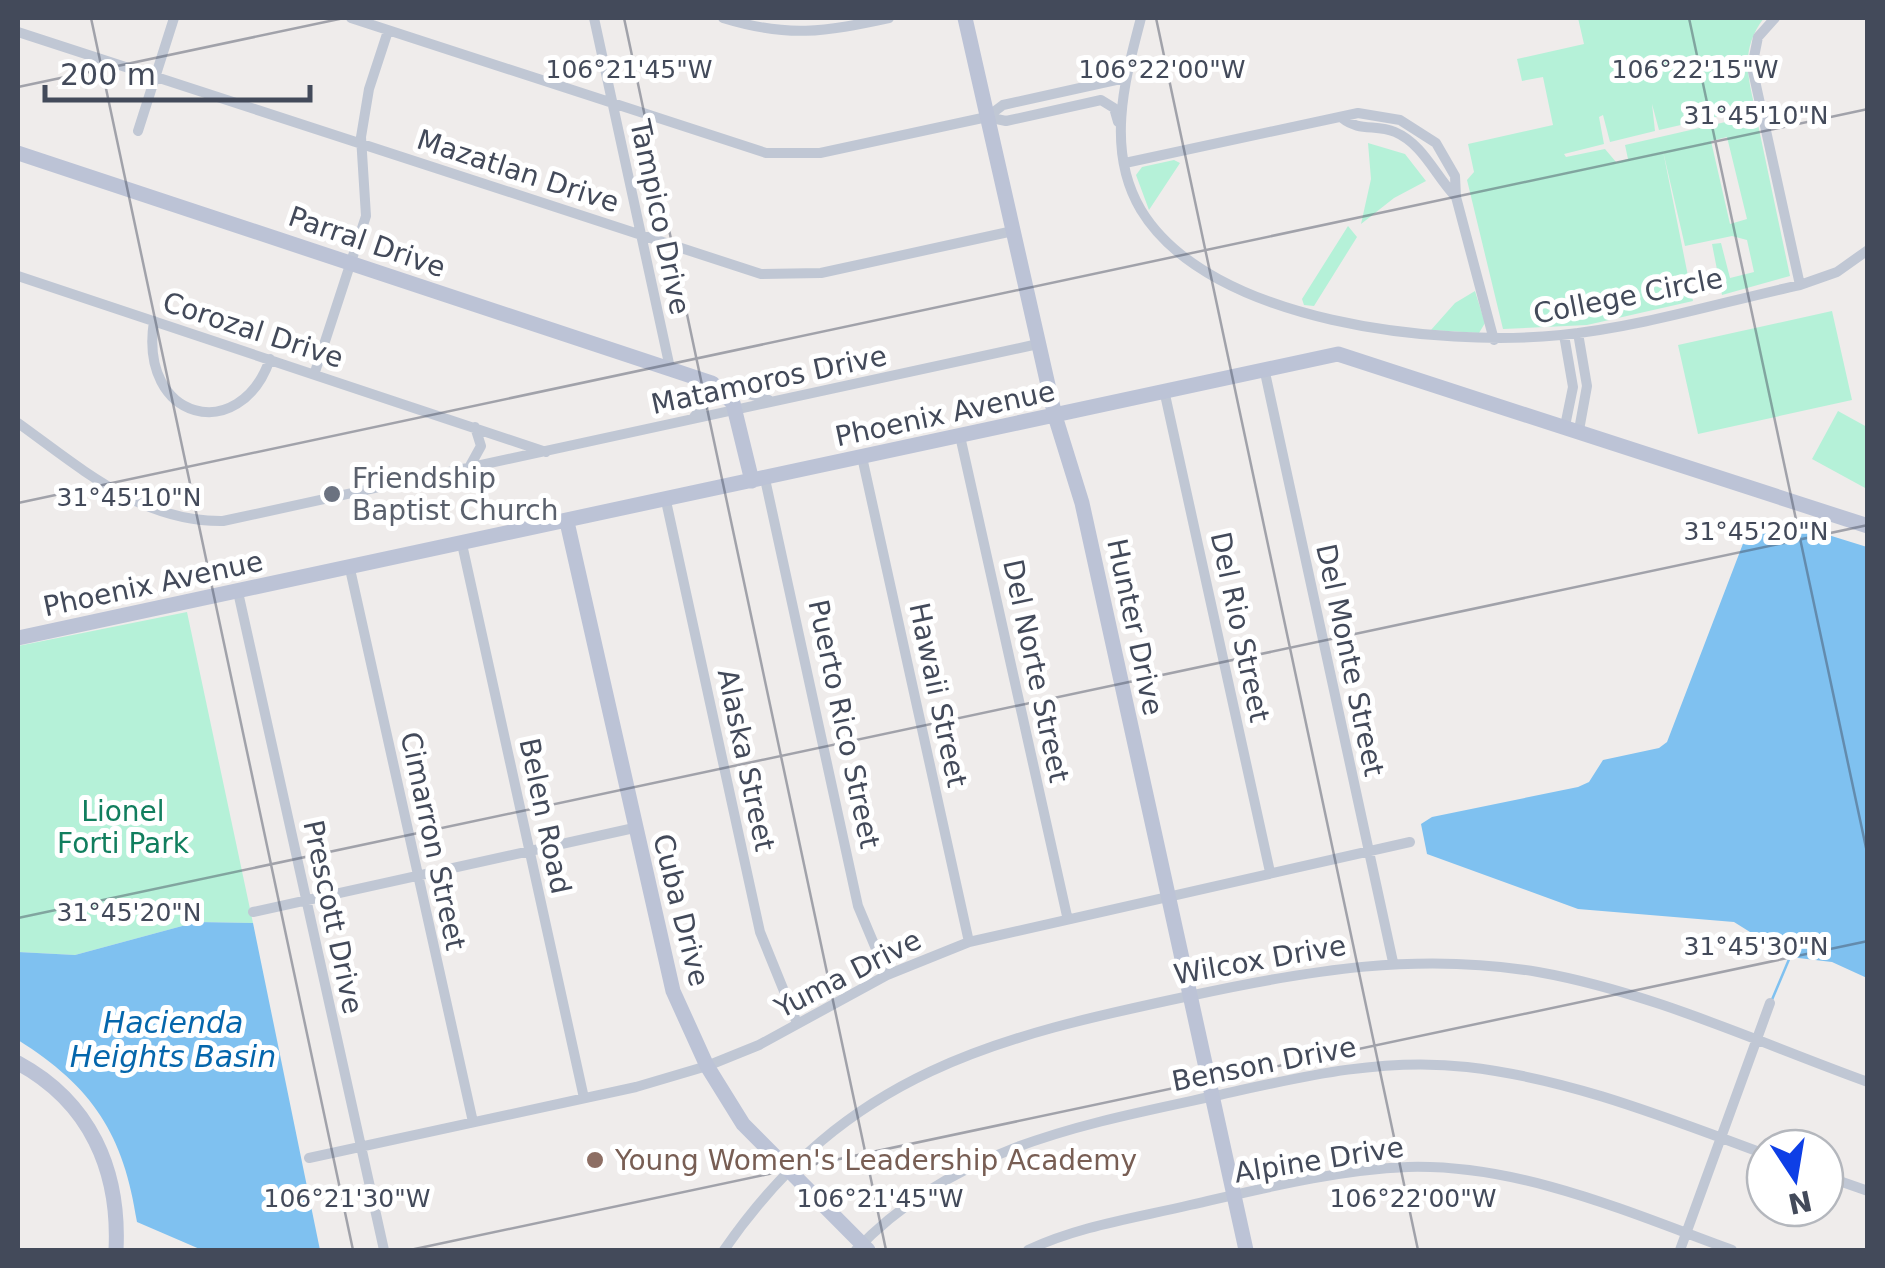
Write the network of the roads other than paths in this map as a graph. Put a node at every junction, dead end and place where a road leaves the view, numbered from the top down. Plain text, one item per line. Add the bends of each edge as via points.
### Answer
1 (174, 18) edge
2 (350, 18) edge
3 (594, 18) edge
4 (723, 18) edge
5 (889, 18) edge
6 (965, 18) edge
7 (1141, 18) edge
8 (1775, 18) edge
9 (388, 31) junction
10 (18, 32) edge
11 (154, 74) junction
12 (1124, 85) junction
13 (1089, 101) junction
14 (613, 105) junction
15 (987, 117) junction
16 (138, 131) dead end
17 (1120, 134) junction
18 (360, 145) junction
19 (18, 153) edge
20 (1124, 164) junction
21 (1012, 231) junction
22 (642, 236) junction
23 (1868, 250) edge
24 (350, 262) junction
25 (18, 276) edge
26 (1800, 285) junction
27 (154, 321) junction
28 (1578, 333) junction
29 (1564, 335) junction
30 (1494, 340) junction
31 (1038, 344) junction
32 (270, 359) junction
33 (670, 368) junction
34 (1264, 368) junction
35 (315, 372) junction
36 (706, 381) junction
37 (1164, 390) junction
38 (775, 401) junction
39 (735, 408) junction
40 (1055, 416) junction
41 (690, 420) junction
42 (18, 424) edge
43 (475, 427) junction
44 (1572, 428) junction
45 (492, 432) junction
46 (960, 436) junction
47 (547, 452) junction
48 (862, 457) junction
49 (511, 459) junction
50 (467, 469) junction
51 (758, 480) junction
52 (666, 501) junction
53 (567, 522) junction
54 (1868, 526) edge
55 (462, 544) junction
56 (350, 569) junction
57 (238, 592) junction
58 (18, 638) edge
59 (634, 828) junction
60 (1410, 842) dead end
61 (1368, 850) junction
62 (530, 851) junction
63 (1270, 872) junction
64 (418, 876) junction
65 (1168, 895) junction
66 (307, 900) junction
67 (253, 912) dead end
68 (1067, 916) junction
69 (969, 942) junction
70 (1392, 962) junction
71 (887, 976) junction
72 (1190, 995) junction
73 (1770, 1003) dead end
74 (797, 1024) junction
75 (1757, 1042) junction
76 (18, 1063) edge
77 (707, 1066) junction
78 (1868, 1082) edge
79 (1212, 1096) junction
80 (584, 1098) junction
81 (473, 1122) junction
82 (1722, 1138) junction
83 (360, 1147) junction
84 (1745, 1147) edge
85 (310, 1158) dead end
86 (789, 1173) junction
87 (1234, 1195) junction
88 (1686, 1234) junction
89 (115, 1248) edge
90 (862, 1248) edge
91 (384, 1250) edge
92 (724, 1250) edge
93 (1028, 1250) edge
94 (1246, 1250) edge
95 (1680, 1250) edge
96 (1732, 1250) edge

1 - 11 street
2 - 9 street
3 - 14 street, Tampico Drive
4 - 5 street via 807,33
6 - 15 street, Hunter Drive
7 - 12 street, College Circle
8 - 26 street via 1758,36 1752,66
9 - 14 street
9 - 18 street
10 - 11 street, Mazatlan Drive
11 - 16 street
11 - 18 street, Mazatlan Drive
12 - 13 street
12 - 15 street via 1004,105
12 - 17 street, College Circle
13 - 15 street via 1006,120
13 - 17 street via 1114,108
14 - 15 street via 784,155
14 - 22 street, Tampico Drive
15 - 21 street, Hunter Drive
17 - 20 street, College Circle
18 - 22 street, Mazatlan Drive
18 - 24 street via 366,216
19 - 24 street, Parral Drive
20 - 30 street, College Circle via 1140,208 1164,240 1236,286 1352,324
20 - 30 street via 1342,118 1354,128 1394,131 1425,154 1456,197
21 - 22 street, Mazatlan Drive via 783,276
21 - 31 street, Hunter Drive
22 - 33 street, Tampico Drive
23 - 26 street, College Circle via 1837,272
24 - 33 street, Parral Drive
24 - 35 street
25 - 27 street, Corozal Drive
26 - 28 street, College Circle
27 - 32 street, Corozal Drive
27 - 32 street via 150,358 157,379 195,409 220,410 247,399
28 - 29 street, College Circle
28 - 44 street via 1588,386
29 - 30 street, College Circle
29 - 44 street
31 - 38 street, Matamoros Drive
31 - 40 street, Hunter Drive
32 - 35 street, Corozal Drive
33 - 36 street, Parral Drive
34 - 37 street, Phoenix Avenue
34 - 44 street, Phoenix Avenue via 1352,356
34 - 61 street, Del Monte Street
35 - 43 street, Corozal Drive
36 - 38 street, Parral Drive
36 - 39 street, Parral Drive
36 - 41 street via 706,403
37 - 40 street, Phoenix Avenue
37 - 63 street, Del Rio Street
38 - 39 street, Matamoros Drive
39 - 41 street, Matamoros Drive
39 - 51 street, Puerto Rico Street
40 - 46 street, Phoenix Avenue
40 - 65 street, Hunter Drive via 1082,502
41 - 47 street, Matamoros Drive
42 - 50 street, Matamoros Drive via 126,498 188,519 240,519
43 - 45 street, Corozal Drive
43 - 50 street via 480,451
44 - 54 street, Phoenix Avenue
45 - 47 street, Corozal Drive
45 - 49 street
46 - 48 street, Phoenix Avenue
46 - 68 street, Del Norte Street
47 - 49 street, Matamoros Drive
48 - 51 street, Phoenix Avenue
48 - 69 street, Hawaii Street
49 - 50 street, Matamoros Drive
51 - 52 street, Phoenix Avenue
51 - 71 street, Puerto Rico Street via 858,906
52 - 53 street, Phoenix Avenue
52 - 74 street, Alaska Street via 760,932
53 - 55 street, Phoenix Avenue
53 - 59 street, Cuba Drive
55 - 56 street, Phoenix Avenue
55 - 62 street, Belen Road
56 - 57 street, Phoenix Avenue
56 - 64 street, Cimarron Street
57 - 58 street, Phoenix Avenue
57 - 66 street, Prescott Drive
59 - 62 street
59 - 77 street, Cuba Drive via 673,991
60 - 61 street, Yuma Drive
61 - 63 street, Yuma Drive
61 - 70 street, Del Monte Street
62 - 64 street
62 - 80 street, Belen Road
63 - 65 street, Yuma Drive
64 - 66 street
64 - 81 street, Cimarron Street
65 - 68 street, Yuma Drive
65 - 72 street, Hunter Drive
66 - 67 street
66 - 83 street, Prescott Drive
68 - 69 street, Yuma Drive
69 - 71 street, Yuma Drive
70 - 72 street, Wilcox Drive via 1302,971
70 - 75 street, Wilcox Drive via 1466,963 1560,977
71 - 74 street, Yuma Drive
72 - 79 street, Hunter Drive
72 - 86 street, Wilcox Drive via 1029,1031 963,1054 860,1112
73 - 75 street
74 - 77 street, Yuma Drive
75 - 78 street, Wilcox Drive
75 - 82 street
76 - 89 street via 64,1096 90,1128 114,1185
77 - 80 street, Yuma Drive
77 - 86 street, Cuba Drive via 743,1124
79 - 82 street, Benson Drive via 1334,1070 1462,1066 1571,1086
79 - 87 street, Hunter Drive
79 - 90 street, Benson Drive via 1009,1147 940,1182
80 - 81 street, Yuma Drive
81 - 83 street, Yuma Drive
82 - 84 street, Benson Drive
82 - 88 street
83 - 85 street, Yuma Drive
83 - 91 street, Prescott Drive
86 - 90 street, Cuba Drive
86 - 92 street, Wilcox Drive
87 - 88 street, Alpine Drive via 1355,1172 1465,1170 1551,1187
87 - 93 street, Alpine Drive via 1073,1232
87 - 94 street, Hunter Drive
88 - 95 street
88 - 96 street, Alpine Drive

